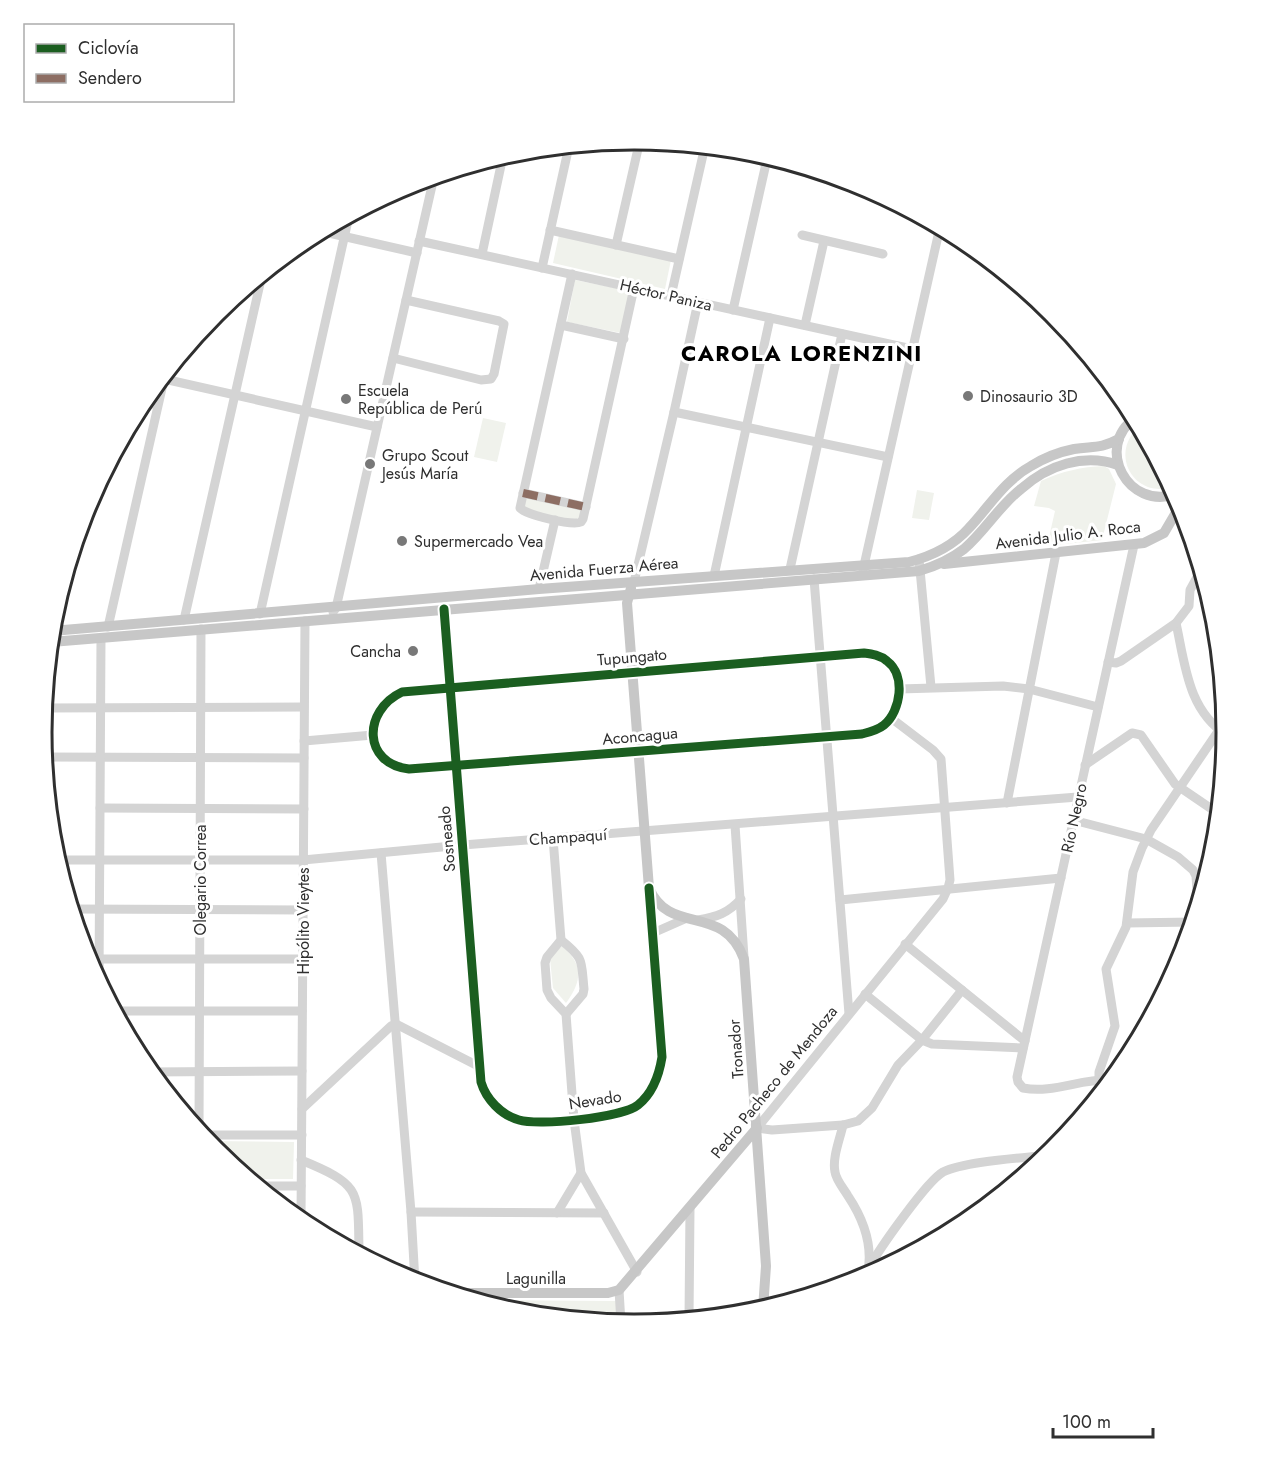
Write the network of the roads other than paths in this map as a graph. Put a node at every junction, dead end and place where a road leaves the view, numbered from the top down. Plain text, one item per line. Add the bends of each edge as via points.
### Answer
1 (638, 150) edge
2 (567, 154) edge
3 (704, 154) edge
4 (764, 165) edge
5 (501, 166) edge
6 (432, 187) edge
7 (346, 227) edge
8 (550, 230) junction
9 (333, 234) edge
10 (802, 235) dead end
11 (938, 236) edge
12 (344, 237) junction
13 (419, 241) junction
14 (824, 241) junction
15 (616, 245) junction
16 (417, 253) junction
17 (482, 254) junction
18 (883, 254) dead end
19 (680, 259) junction
20 (542, 268) junction
21 (572, 274) junction
22 (259, 287) edge
23 (634, 288) junction
24 (671, 296) junction
25 (406, 300) junction
26 (698, 302) junction
27 (733, 310) junction
28 (770, 318) junction
29 (561, 325) junction
30 (805, 325) junction
31 (842, 334) junction
32 (624, 339) junction
33 (912, 349) junction
34 (393, 358) junction
35 (172, 379) edge
36 (234, 395) junction
37 (160, 397) edge
38 (305, 411) junction
39 (674, 412) junction
40 (1129, 425) edge
41 (377, 427) junction
42 (746, 427) junction
43 (1119, 439) junction
44 (818, 442) junction
45 (888, 457) junction
46 (1118, 465) junction
47 (523, 493) junction
48 (1166, 496) edge
49 (586, 507) junction
50 (1175, 516) edge
51 (555, 520) junction
52 (1176, 520) edge
53 (1172, 522) junction
54 (1134, 545) junction
55 (1056, 553) junction
56 (919, 559) junction
57 (940, 565) junction
58 (790, 570) junction
59 (863, 570) junction
60 (919, 571) junction
61 (714, 576) junction
62 (814, 579) junction
63 (1196, 579) edge
64 (634, 582) junction
65 (539, 589) junction
66 (628, 593) junction
67 (336, 608) junction
68 (444, 609) junction
69 (260, 614) junction
70 (328, 619) junction
71 (184, 620) junction
72 (305, 621) junction
73 (1176, 623) junction
74 (108, 627) junction
75 (201, 629) junction
76 (62, 630) edge
77 (101, 638) junction
78 (60, 641) edge
79 (820, 656) junction
80 (1108, 662) junction
81 (632, 672) junction
82 (450, 687) junction
83 (931, 687) junction
84 (899, 689) junction
85 (1029, 689) junction
86 (304, 707) junction
87 (1098, 707) junction
88 (53, 708) edge
89 (101, 708) junction
90 (201, 708) junction
91 (891, 717) junction
92 (1216, 725) edge
93 (373, 735) junction
94 (826, 737) junction
95 (304, 741) junction
96 (1216, 742) edge
97 (638, 751) junction
98 (53, 757) edge
99 (100, 757) junction
100 (201, 758) junction
101 (304, 758) junction
102 (1085, 765) junction
103 (456, 766) junction
104 (1180, 787) junction
105 (1078, 797) junction
106 (1007, 803) junction
107 (100, 808) junction
108 (200, 808) junction
109 (945, 808) junction
110 (304, 809) junction
111 (1212, 809) edge
112 (833, 816) junction
113 (1073, 820) junction
114 (735, 825) junction
115 (645, 832) junction
116 (553, 838) junction
117 (1146, 839) junction
118 (463, 845) junction
119 (381, 853) junction
120 (67, 860) edge
121 (100, 860) junction
122 (200, 860) junction
123 (303, 860) junction
124 (1060, 878) junction
125 (1197, 883) edge
126 (649, 888) junction
127 (948, 888) junction
128 (741, 898) junction
129 (840, 900) junction
130 (80, 909) edge
131 (99, 909) junction
132 (200, 909) junction
133 (303, 910) junction
134 (692, 919) junction
135 (1185, 922) edge
136 (1127, 923) junction
137 (653, 933) junction
138 (561, 940) junction
139 (905, 944) junction
140 (744, 958) junction
141 (99, 959) joint
142 (200, 959) junction
143 (303, 959) junction
144 (962, 990) junction
145 (866, 994) junction
146 (124, 1011) edge
147 (200, 1011) junction
148 (302, 1011) junction
149 (566, 1014) junction
150 (849, 1014) junction
151 (396, 1024) junction
152 (922, 1040) junction
153 (1024, 1045) junction
154 (480, 1067) junction
155 (302, 1071) junction
156 (163, 1072) edge
157 (200, 1072) junction
158 (1099, 1079) joint
159 (302, 1109) junction
160 (199, 1118) edge
161 (574, 1120) junction
162 (843, 1125) junction
163 (757, 1128) junction
164 (215, 1135) edge
165 (302, 1135) junction
166 (1032, 1157) edge
167 (302, 1160) junction
168 (581, 1173) junction
169 (270, 1186) edge
170 (302, 1186) junction
171 (690, 1208) junction
172 (301, 1209) edge
173 (411, 1212) junction
174 (557, 1213) junction
175 (604, 1213) junction
176 (359, 1244) edge
177 (873, 1263) edge
178 (868, 1265) edge
179 (414, 1271) edge
180 (637, 1272) junction
181 (619, 1290) junction
182 (481, 1293) edge
183 (764, 1299) edge
184 (689, 1311) edge
185 (621, 1314) edge

1 - 15 street
2 - 8 street
3 - 19 street
4 - 27 street
5 - 17 street
6 - 13 street
7 - 12 street
8 - 15 street
8 - 20 street
9 - 12 street
10 - 14 street
11 - 33 street
12 - 16 street
12 - 38 street
13 - 16 street
13 - 17 street, Héctor Paniza
14 - 18 street
14 - 30 street
15 - 19 street
16 - 25 street
17 - 20 street, Héctor Paniza
19 - 24 street
20 - 21 street, Héctor Paniza
21 - 23 street, Héctor Paniza
21 - 29 street
22 - 36 street
23 - 24 street, Héctor Paniza
23 - 32 street
24 - 26 street, Héctor Paniza
25 - 34 street
25 - 34 street via 499,321 504,330 491,379 481,380
26 - 27 street, Héctor Paniza
26 - 39 street
27 - 28 street, Héctor Paniza
28 - 30 street, Héctor Paniza
28 - 42 street
29 - 32 street
29 - 47 street
30 - 31 street, Héctor Paniza
31 - 33 street, Héctor Paniza
31 - 44 street
32 - 49 street
33 - 45 street
34 - 41 street
35 - 36 street
36 - 38 street
36 - 71 street
37 - 74 street
38 - 41 street
38 - 69 street
39 - 42 street
39 - 64 street
40 - 43 main road
41 - 67 street
42 - 44 street
42 - 61 street
43 - 46 main road
43 - 56 main road, Avenida Fuerza Aérea via 1098,448 1058,454 1030,466 1006,485 962,536
44 - 45 street
44 - 58 street
45 - 59 street
46 - 48 main road, Avenida Julio A. Roca via 1127,482 1143,493
46 - 57 main road, Avenida Fuerza Aérea via 1080,460 1047,472 1021,488 973,540
47 - 49 street
47 - 51 street via 522,510
49 - 51 street via 579,524
50 - 53 main road, Avenida Julio A. Roca
51 - 65 street
52 - 53 street
53 - 54 main road, Avenida Julio A. Roca via 1158,537
54 - 55 main road, Avenida Julio A. Roca
54 - 80 street, Río Negro
55 - 57 main road, Avenida Julio A. Roca
55 - 85 street
56 - 59 main road, Avenida Fuerza Aérea
56 - 60 street
57 - 60 main road, Avenida Fuerza Aérea
58 - 59 main road, Avenida Fuerza Aérea
58 - 61 main road, Avenida Fuerza Aérea
59 - 60 main road, Avenida Fuerza Aérea
59 - 62 main road, Avenida Fuerza Aérea
60 - 83 street
61 - 64 main road, Avenida Fuerza Aérea
62 - 66 main road, Avenida Fuerza Aérea
62 - 79 street
63 - 73 street via 1190,590 1189,606
64 - 65 main road, Avenida Fuerza Aérea
64 - 66 main road
65 - 67 main road, Avenida Fuerza Aérea
66 - 68 main road, Avenida Fuerza Aérea
66 - 81 main road
67 - 69 main road, Avenida Fuerza Aérea
67 - 70 street
68 - 70 main road, Avenida Fuerza Aérea
68 - 82 street, Sosneado
69 - 71 main road, Avenida Fuerza Aérea
70 - 72 main road, Avenida Fuerza Aérea
71 - 74 main road, Avenida Fuerza Aérea
72 - 75 main road, Avenida Fuerza Aérea
72 - 86 street, Hipólito Vieytes
73 - 80 street via 1121,661
73 - 92 street via 1197,705
74 - 76 main road, Avenida Fuerza Aérea
75 - 77 main road, Avenida Fuerza Aérea
75 - 90 street, Olegario Correa
77 - 78 main road, Avenida Fuerza Aérea
77 - 89 street
79 - 81 street, Tupungato
79 - 84 street, Tupungato via 874,654 889,662
79 - 94 street
80 - 87 street, Río Negro
81 - 82 street, Tupungato
81 - 97 main road
82 - 93 street, Tupungato via 394,695 375,719
82 - 103 street, Sosneado
83 - 84 street
83 - 85 street
84 - 91 street
85 - 87 street
85 - 106 street
86 - 90 street
86 - 95 street, Hipólito Vieytes
87 - 102 street, Río Negro
88 - 89 street
89 - 90 street
89 - 99 street
90 - 100 street, Olegario Correa
91 - 94 street, Aconcagua via 876,730
91 - 109 street via 941,759
93 - 95 street
93 - 103 street, Aconcagua via 382,755 394,765 409,769
94 - 97 street, Aconcagua
94 - 112 street
95 - 101 street, Hipólito Vieytes
96 - 104 street
97 - 103 street, Aconcagua
97 - 115 main road
98 - 99 street
99 - 100 street
99 - 107 street
100 - 101 street
100 - 108 street, Olegario Correa
101 - 110 street, Hipólito Vieytes
102 - 104 street via 1137,732
102 - 105 street, Río Negro
103 - 118 street, Sosneado
104 - 111 street
104 - 117 street
105 - 106 street, Champaquí
105 - 113 street, Río Negro
106 - 109 street, Champaquí
107 - 108 street
107 - 121 street
108 - 110 street
108 - 122 street, Olegario Correa
109 - 112 street, Champaquí
109 - 127 street
110 - 123 street, Hipólito Vieytes
112 - 114 street, Champaquí
112 - 129 street
113 - 117 street
113 - 124 street, Río Negro
114 - 115 street, Champaquí
114 - 128 street
115 - 116 street, Champaquí
115 - 126 main road
116 - 118 street, Champaquí
116 - 138 street
117 - 125 street via 1178,857 1193,870
117 - 136 street via 1131,882
118 - 119 street, Champaquí
118 - 154 street, Sosneado
119 - 123 street, Champaquí
119 - 151 street
120 - 121 street, Champaquí
121 - 122 street, Champaquí
121 - 131 street
122 - 123 street, Champaquí
122 - 132 street, Olegario Correa
123 - 133 street, Hipólito Vieytes
124 - 127 street
124 - 153 street, Río Negro
126 - 134 main road, Tronador via 666,911
126 - 137 street
127 - 129 street
127 - 139 street, Pedro Pacheco de Mendoza
128 - 134 street via 719,916
128 - 140 street
129 - 150 street
130 - 131 street
131 - 132 street
131 - 141 street
132 - 133 street
132 - 142 street, Olegario Correa
133 - 143 street, Hipólito Vieytes
134 - 137 street
134 - 140 main road, Tronador via 711,923 728,933
135 - 136 street
136 - 158 street via 1106,969 1115,1026
137 - 161 street, Nevado via 662,1057 656,1082 629,1111
138 - 149 street via 544,963 548,994
138 - 149 street via 580,958 584,989
139 - 144 street
139 - 145 street, Pedro Pacheco de Mendoza
140 - 163 main road, Tronador
141 - 142 street
142 - 143 street
142 - 147 street, Olegario Correa
143 - 148 street, Hipólito Vieytes
144 - 152 street
144 - 153 street
145 - 150 street, Pedro Pacheco de Mendoza
145 - 152 street
146 - 147 street
147 - 148 street
147 - 157 street, Olegario Correa
148 - 155 street, Hipólito Vieytes
149 - 161 street
150 - 163 street, Pedro Pacheco de Mendoza
151 - 154 street
151 - 159 street
151 - 173 street
152 - 153 street via 932,1044
152 - 162 street via 898,1065 868,1113
153 - 158 street, Río Negro via 1017,1077 1023,1088 1039,1090
154 - 161 street, Nevado via 486,1095 507,1115 531,1123
155 - 157 street
155 - 159 street, Hipólito Vieytes
156 - 157 street
157 - 160 street, Olegario Correa
159 - 165 street, Hipólito Vieytes
161 - 168 street
162 - 163 street
162 - 178 street via 835,1173 864,1226
163 - 171 main road, Pedro Pacheco de Mendoza
163 - 183 main road, Tronador via 766,1266
164 - 165 street
165 - 167 street, Hipólito Vieytes
166 - 177 street via 944,1172 881,1246
167 - 170 street, Hipólito Vieytes
167 - 176 street via 334,1174 349,1186 358,1210
168 - 174 street
168 - 175 street
169 - 170 street
170 - 172 street, Hipólito Vieytes
171 - 180 main road, Pedro Pacheco de Mendoza
171 - 184 street
173 - 174 street
173 - 179 street
174 - 175 street
175 - 180 street
180 - 181 main road, Pedro Pacheco de Mendoza
181 - 182 main road, Lagunilla
181 - 185 street

